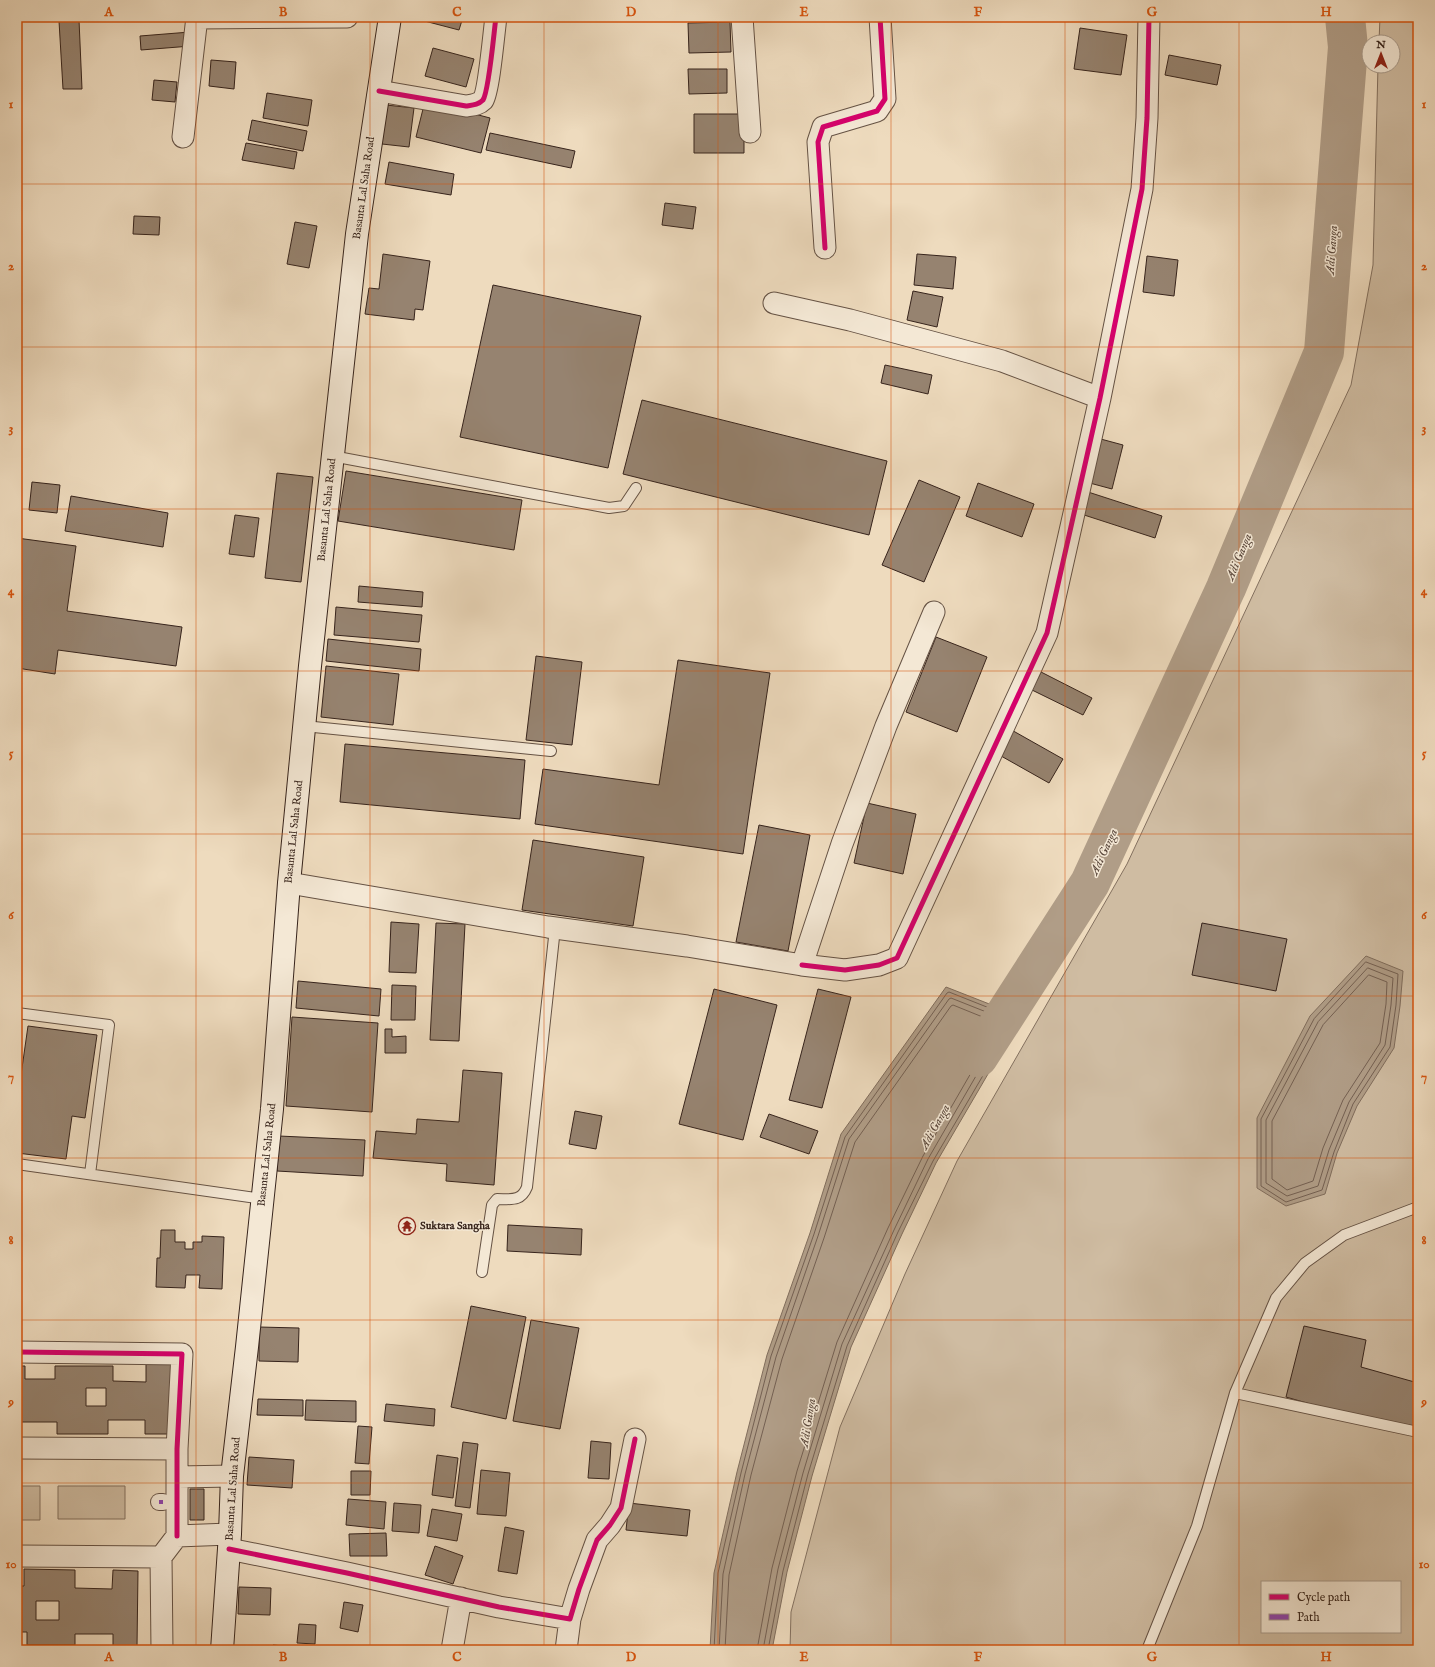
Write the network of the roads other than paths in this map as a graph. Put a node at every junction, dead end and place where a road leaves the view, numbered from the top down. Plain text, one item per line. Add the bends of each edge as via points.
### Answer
1 (197, 17) edge
2 (347, 17) edge
3 (390, 17) edge
4 (496, 17) edge
5 (742, 17) edge
6 (880, 17) edge
7 (1149, 17) edge
8 (378, 91) junction
9 (750, 132) dead end
10 (183, 137) dead end
11 (825, 248) dead end
12 (774, 303) dead end
13 (1100, 398) junction
14 (332, 456) junction
15 (636, 488) dead end
16 (934, 612) dead end
17 (304, 726) junction
18 (551, 751) dead end
19 (289, 883) junction
20 (555, 928) junction
21 (802, 965) junction
22 (17, 1013) edge
23 (17, 1164) edge
24 (90, 1174) junction
25 (263, 1199) junction
26 (1418, 1207) edge
27 (482, 1272) dead end
28 (17, 1352) edge
29 (1235, 1393) junction
30 (1418, 1432) edge
31 (635, 1440) dead end
32 (17, 1448) edge
33 (177, 1449) junction
34 (232, 1476) junction
35 (178, 1477) junction
36 (177, 1536) junction
37 (229, 1542) junction
38 (17, 1556) edge
39 (161, 1557) junction
40 (460, 1598) junction
41 (570, 1619) junction
42 (162, 1650) edge
43 (222, 1650) edge
44 (452, 1650) edge
45 (566, 1650) edge
46 (1147, 1650) edge

1 - 2 street
1 - 10 street
3 - 8 main road, Basanta Lal Saha Road
4 - 8 street via 484,99 477,105 466,106
5 - 9 street
6 - 11 street via 885,99 877,111 822,127 818,142
7 - 13 street via 1148,118 1142,189
8 - 14 main road, Basanta Lal Saha Road via 357,234
12 - 13 street via 850,320 1002,361
13 - 21 street via 1047,633 897,958 879,965 845,970
14 - 15 lane via 609,508 624,506
14 - 17 main road, Basanta Lal Saha Road
16 - 21 street via 886,726 842,844
17 - 18 lane
17 - 19 main road, Basanta Lal Saha Road
19 - 20 street
19 - 25 main road, Basanta Lal Saha Road
20 - 21 street
20 - 27 lane via 527,1187 519,1198 496,1199 492,1205
22 - 24 lane via 109,1025
23 - 24 lane
24 - 25 lane
25 - 34 main road, Basanta Lal Saha Road
26 - 29 lane via 1344,1235 1305,1263 1276,1298
28 - 33 street via 182,1354
29 - 30 lane
29 - 46 lane via 1197,1526
31 - 41 street via 621,1508 597,1540
32 - 33 street
33 - 35 street
34 - 35 street
34 - 37 main road, Basanta Lal Saha Road
35 - 36 street
36 - 37 street
36 - 39 street
37 - 40 street via 347,1573
37 - 43 main road, Basanta Lal Saha Road
38 - 39 street
39 - 42 street
40 - 41 street
40 - 44 street
41 - 45 street

